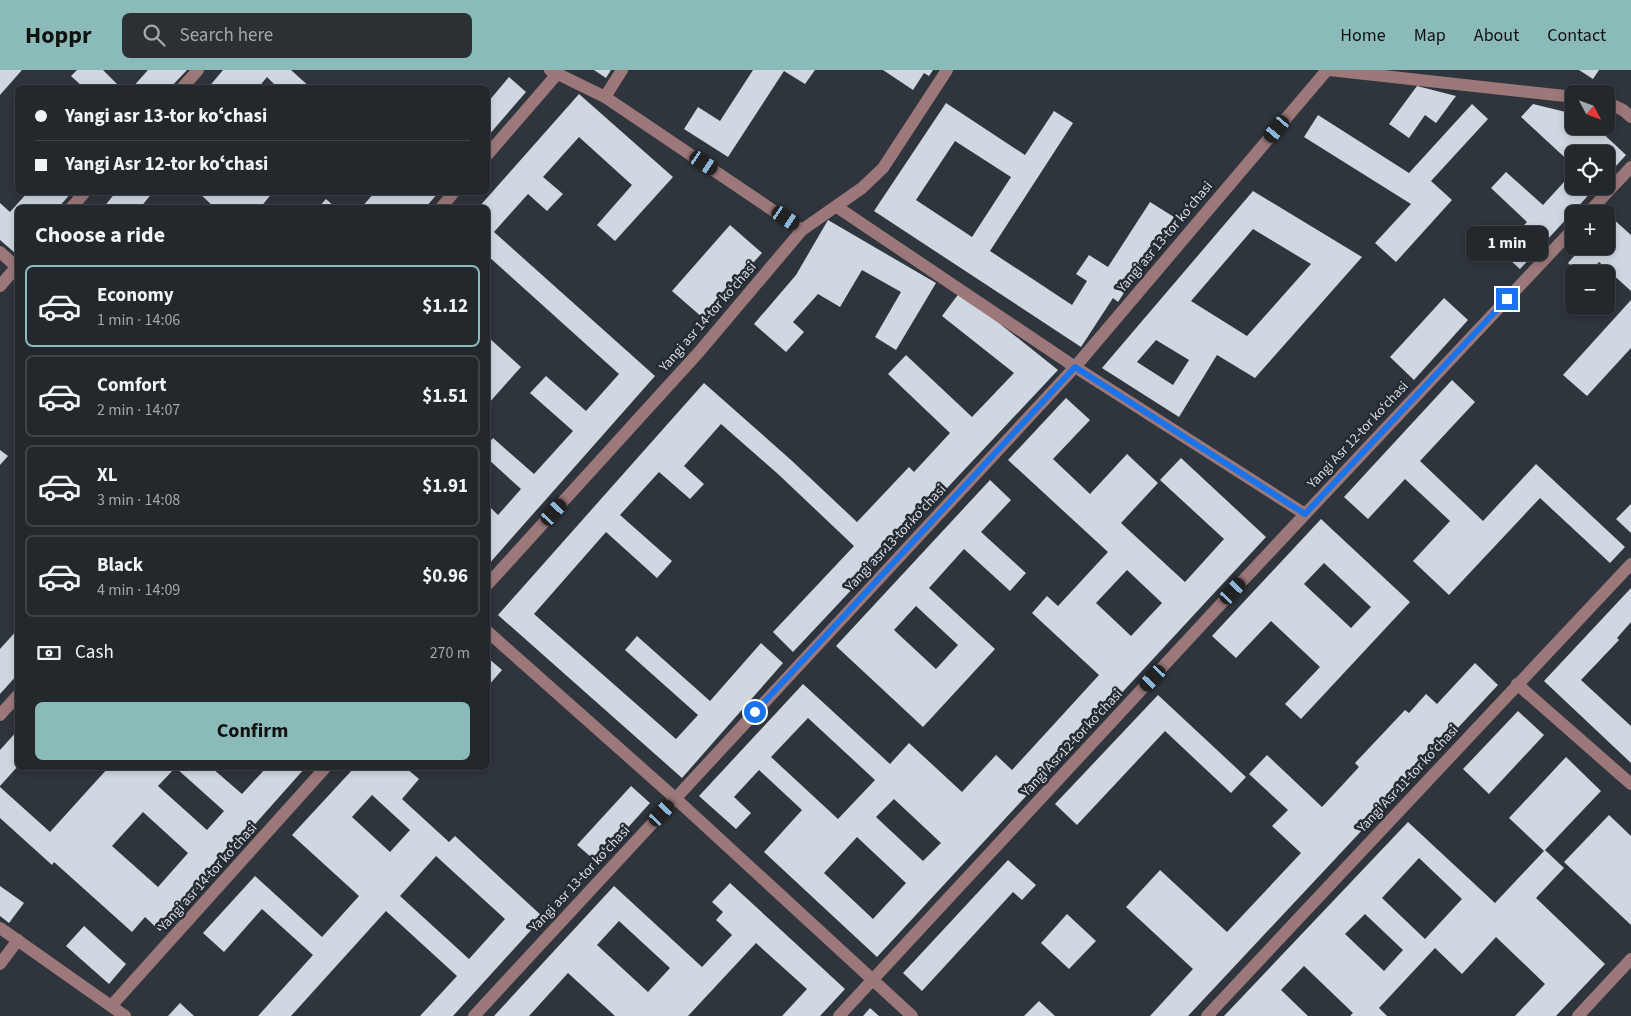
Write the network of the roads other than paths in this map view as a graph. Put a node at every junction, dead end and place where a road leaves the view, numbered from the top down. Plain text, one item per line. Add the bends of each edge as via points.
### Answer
1 (198, 70) edge
2 (622, 70) edge
3 (947, 70) edge
4 (1328, 70) edge
5 (554, 72) edge
6 (185, 85) edge
7 (1565, 96) edge
8 (605, 97) junction
9 (1615, 106) edge
10 (1631, 116) edge
11 (490, 152) edge
12 (1631, 167) edge
13 (82, 195) edge
14 (74, 205) edge
15 (1595, 205) edge
16 (837, 206) junction
17 (802, 230) junction
18 (1565, 238) edge
19 (0, 252) edge
20 (15, 264) edge
21 (15, 268) edge
22 (0, 286) edge
23 (1075, 367) junction
24 (1305, 514) junction
25 (1631, 564) edge
26 (490, 582) edge
27 (490, 634) edge
28 (1517, 684) junction
29 (15, 698) edge
30 (0, 715) edge
31 (323, 770) edge
32 (1631, 784) edge
33 (675, 798) junction
34 (0, 928) edge
35 (18, 940) junction
36 (1631, 959) edge
37 (0, 964) edge
38 (873, 980) junction
39 (112, 1005) junction
40 (125, 1016) edge
41 (474, 1016) edge
42 (839, 1016) edge
43 (912, 1016) edge
44 (1207, 1016) edge
45 (1578, 1016) edge

1 - 6 street
2 - 8 street
3 - 16 street, Yangi asr 14-tor koʻchasi via 883,168
4 - 7 street
4 - 23 street, Yangi asr 13-tor koʻchasi
5 - 8 street
5 - 11 street
8 - 17 street
9 - 10 street
12 - 15 street
13 - 14 street
16 - 17 street, Yangi asr 14-tor koʻchasi
16 - 23 street
17 - 26 street, Yangi asr 14-tor koʻchasi via 699,352
18 - 24 street, Yangi Asr 12-tor koʻchasi
19 - 20 street
21 - 22 street
23 - 24 street
23 - 33 street, Yangi asr 13-tor koʻchasi
24 - 38 street, Yangi Asr 12-tor koʻchasi
25 - 28 street, Yangi Asr 11-tor koʻchasi
27 - 33 street
28 - 32 street
28 - 44 street, Yangi Asr 11-tor koʻchasi
29 - 30 street
31 - 39 street, Yangi asr 14-tor koʻchasi
33 - 38 street
33 - 41 street, Yangi asr 13-tor koʻchasi
34 - 35 street
35 - 37 street
35 - 39 street
36 - 45 street
38 - 42 street, Yangi Asr 12-tor koʻchasi
38 - 43 street
39 - 40 street

